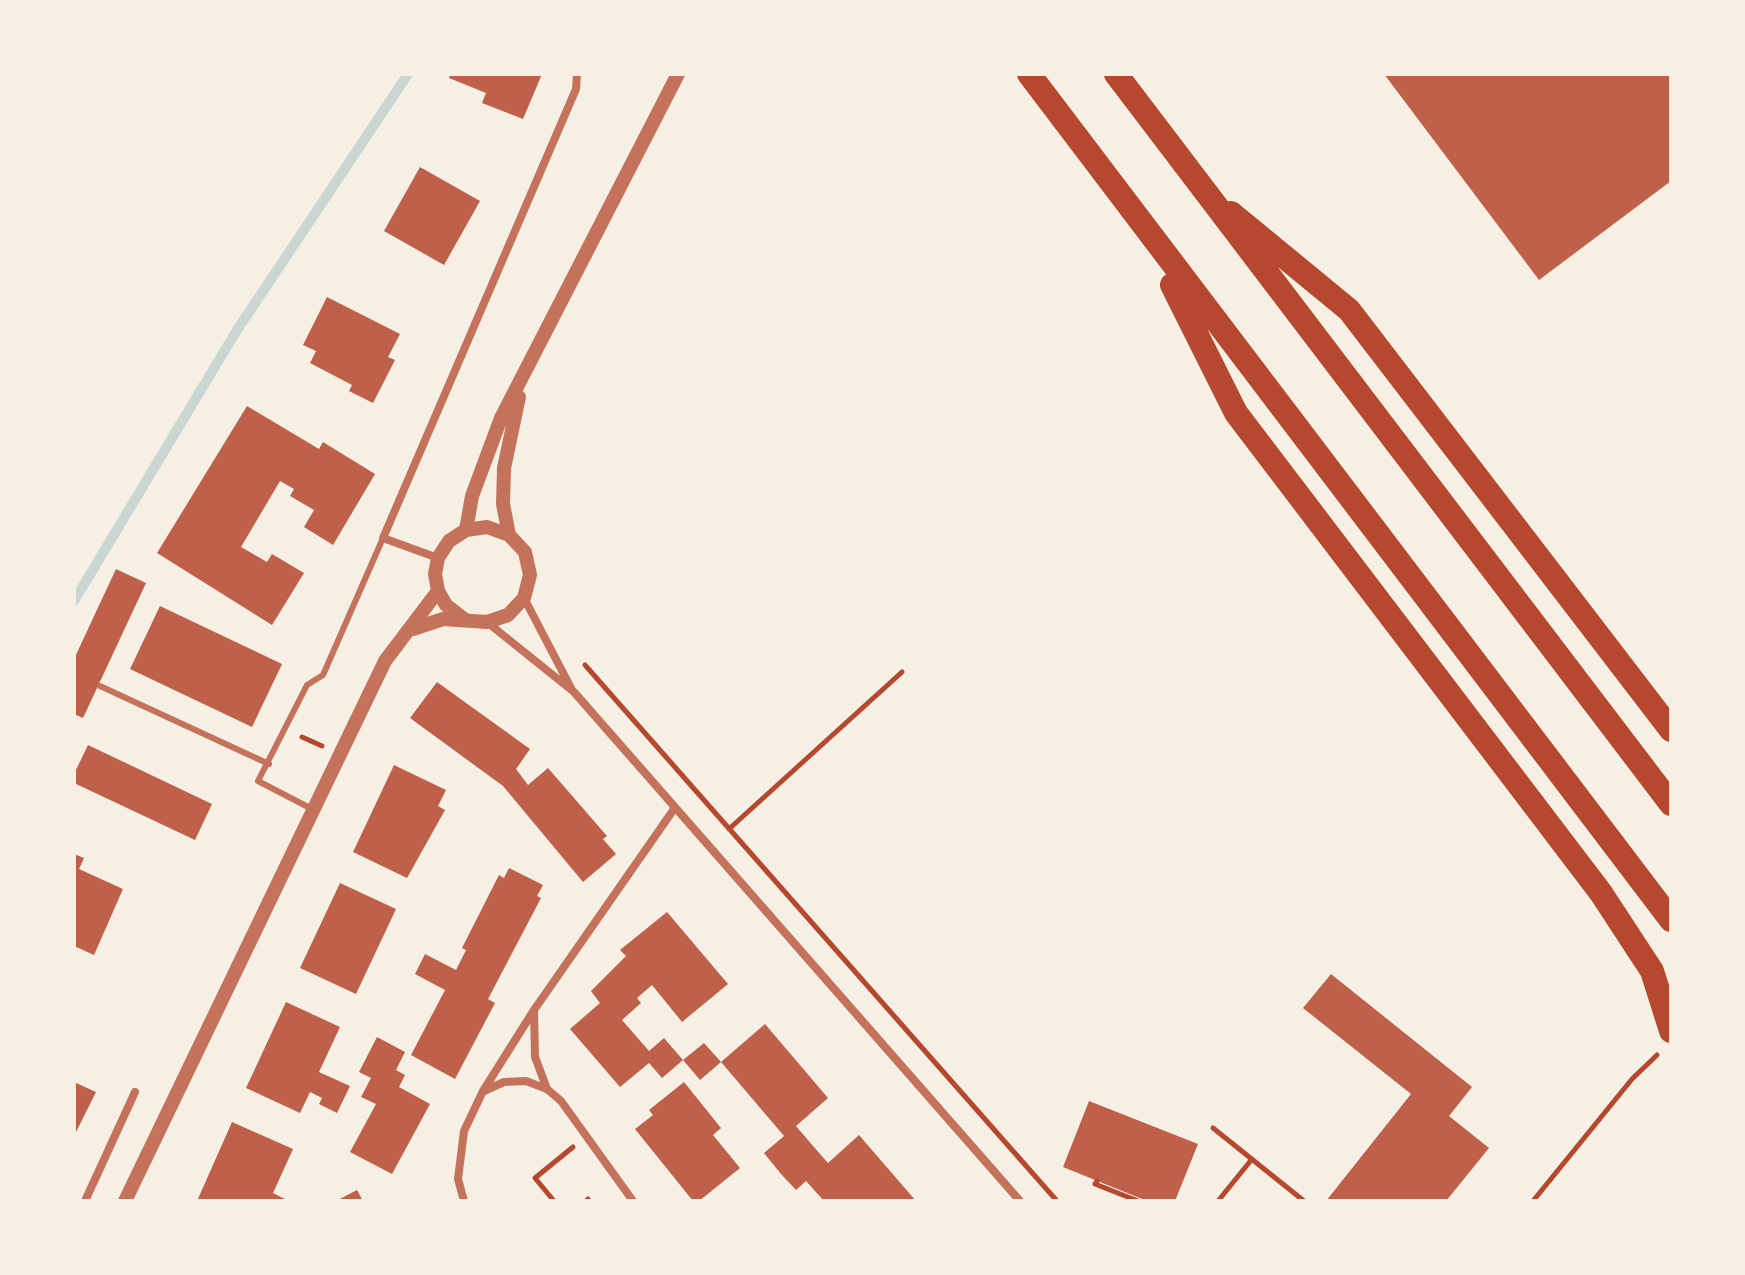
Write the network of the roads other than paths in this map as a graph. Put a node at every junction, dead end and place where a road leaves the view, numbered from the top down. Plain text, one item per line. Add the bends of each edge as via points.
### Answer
1 (577, 74) edge
2 (678, 74) edge
3 (1029, 74) edge
4 (1116, 74) edge
5 (1197, 184) junction
6 (1146, 232) junction
7 (524, 376) junction
8 (466, 530) junction
9 (509, 535) junction
10 (383, 538) junction
11 (438, 558) junction
12 (438, 591) junction
13 (524, 598) junction
14 (464, 619) junction
15 (487, 622) junction
16 (406, 633) junction
17 (100, 686) dead end
18 (574, 692) junction
19 (1671, 730) edge
20 (269, 764) junction
21 (1671, 804) edge
22 (674, 809) junction
23 (314, 810) junction
24 (1671, 920) edge
25 (534, 1010) junction
26 (1668, 1040) edge
27 (547, 1089) junction
28 (483, 1091) junction
29 (135, 1092) dead end
30 (85, 1201) edge
31 (125, 1201) edge
32 (464, 1201) edge
33 (633, 1201) edge
34 (1020, 1201) edge

1 - 10 street via 576,89
2 - 7 street
3 - 6 highway
4 - 5 highway
5 - 19 highway via 1349,310
5 - 21 highway
6 - 24 highway
6 - 26 highway via 1236,413 1601,893 1652,971
7 - 8 street via 483,462
7 - 9 street via 504,468
8 - 9 street via 487,527
8 - 11 street via 449,541
9 - 13 street via 528,563
10 - 11 street
10 - 20 lane via 323,675 307,685
11 - 12 street
12 - 14 street
12 - 16 street
13 - 15 street via 508,615
13 - 18 street
14 - 15 street
14 - 16 street via 429,622
15 - 18 street
16 - 23 street via 385,661
17 - 20 lane
18 - 22 street
20 - 23 lane via 258,781
22 - 25 street
22 - 34 street
23 - 31 street
25 - 27 street via 535,1057
25 - 28 street
27 - 28 street via 526,1081 504,1082
27 - 33 street
28 - 32 street via 464,1131 458,1179
29 - 30 street

